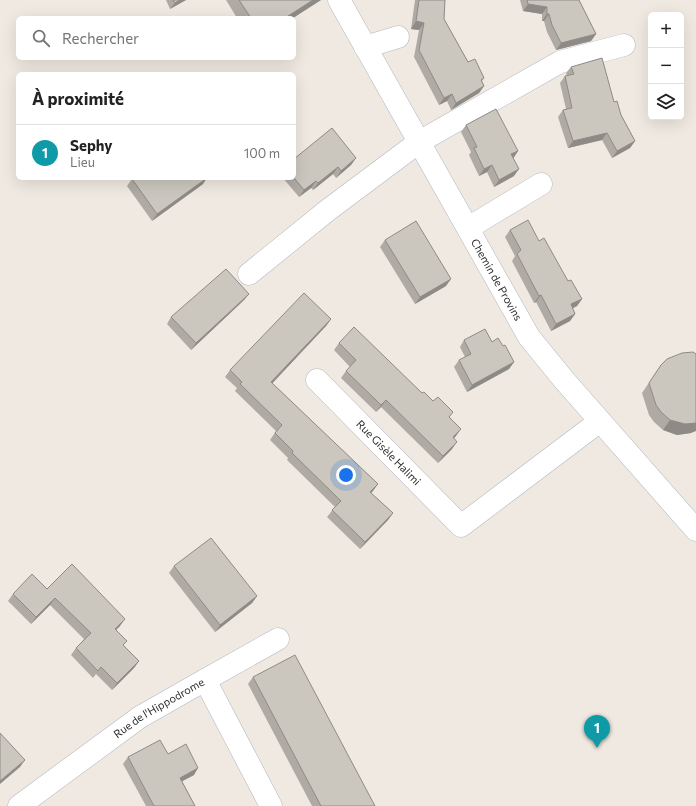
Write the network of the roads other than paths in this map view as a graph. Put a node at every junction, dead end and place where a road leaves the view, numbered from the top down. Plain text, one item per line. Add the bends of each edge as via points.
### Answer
1 (339, 0) edge
2 (398, 37) dead end
3 (624, 45) dead end
4 (365, 48) junction
5 (419, 142) junction
6 (541, 184) dead end
7 (468, 228) junction
8 (249, 274) dead end
9 (317, 380) dead end
10 (600, 421) junction
11 (696, 530) edge
12 (278, 640) dead end
13 (205, 680) junction
14 (19, 806) edge
15 (271, 806) edge

1 - 4 street, Chemin de Provins
2 - 4 street
3 - 5 street via 560,62
4 - 5 street, Chemin de Provins via 399,89
5 - 7 street, Chemin de Provins
5 - 8 street via 328,210
6 - 7 street
7 - 10 street, Chemin de Provins via 529,337
9 - 10 street, Rue Gisèle Halimi via 461,526
10 - 11 street, Chemin de Provins
12 - 13 street
13 - 14 street, Rue de l'Hippodrome via 140,718
13 - 15 street, Rue de l'Hippodrome

